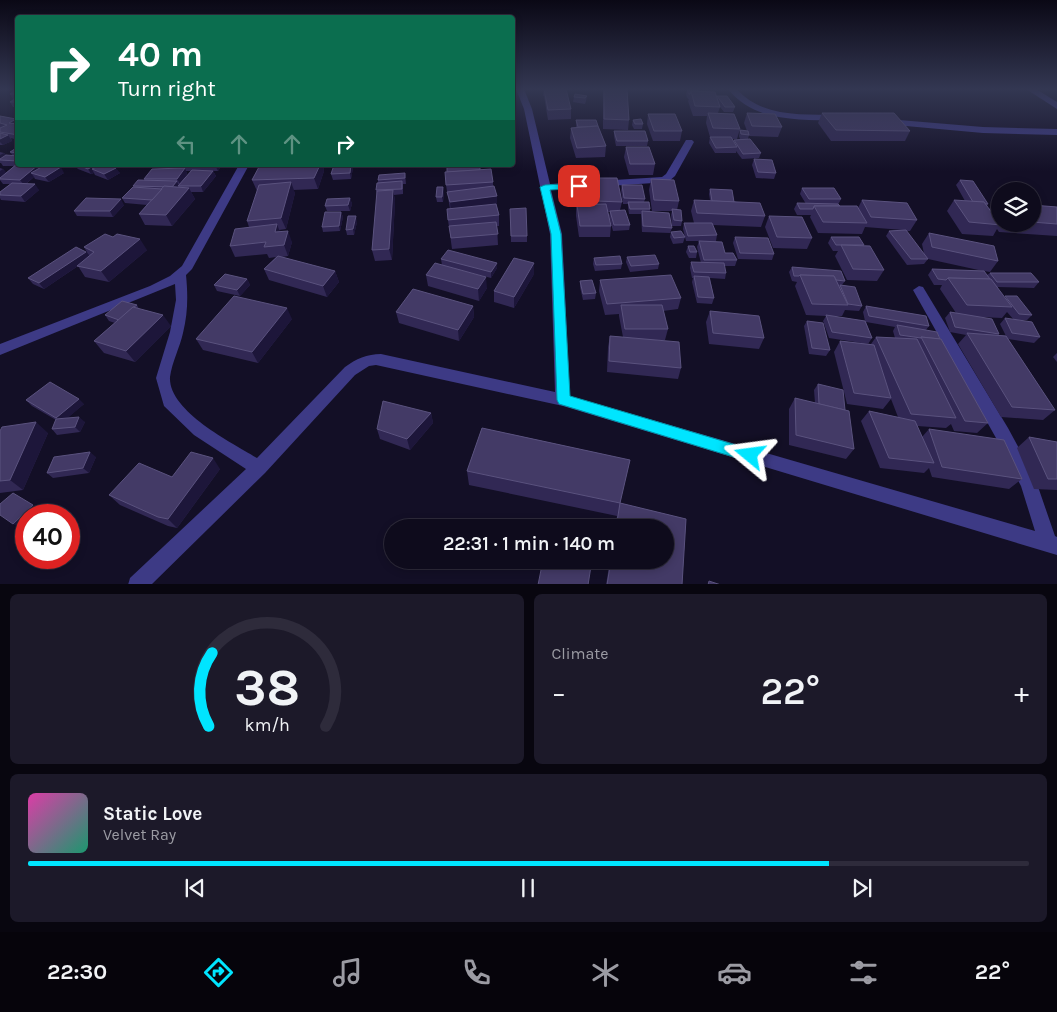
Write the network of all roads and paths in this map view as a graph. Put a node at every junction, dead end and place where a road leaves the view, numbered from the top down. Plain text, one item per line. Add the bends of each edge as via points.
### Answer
1 (530, 116) edge
2 (811, 116) edge
3 (847, 119) edge
4 (876, 121) edge
5 (1057, 132) edge
6 (689, 142) dead end
7 (243, 167) edge
8 (545, 187) junction
9 (180, 275) junction
10 (919, 290) dead end
11 (0, 350) edge
12 (563, 400) junction
13 (259, 468) junction
14 (1052, 544) edge
15 (137, 584) edge

1 - 8 street
2 - 3 street
4 - 5 street
6 - 8 street via 670,176 664,180
7 - 9 street
8 - 12 street via 556,234
9 - 11 street via 154,289
9 - 13 street via 182,300 177,332 163,378 169,402 199,430
10 - 14 street via 1029,484
12 - 13 street via 381,360 366,361 350,371
12 - 14 street
13 - 15 street

